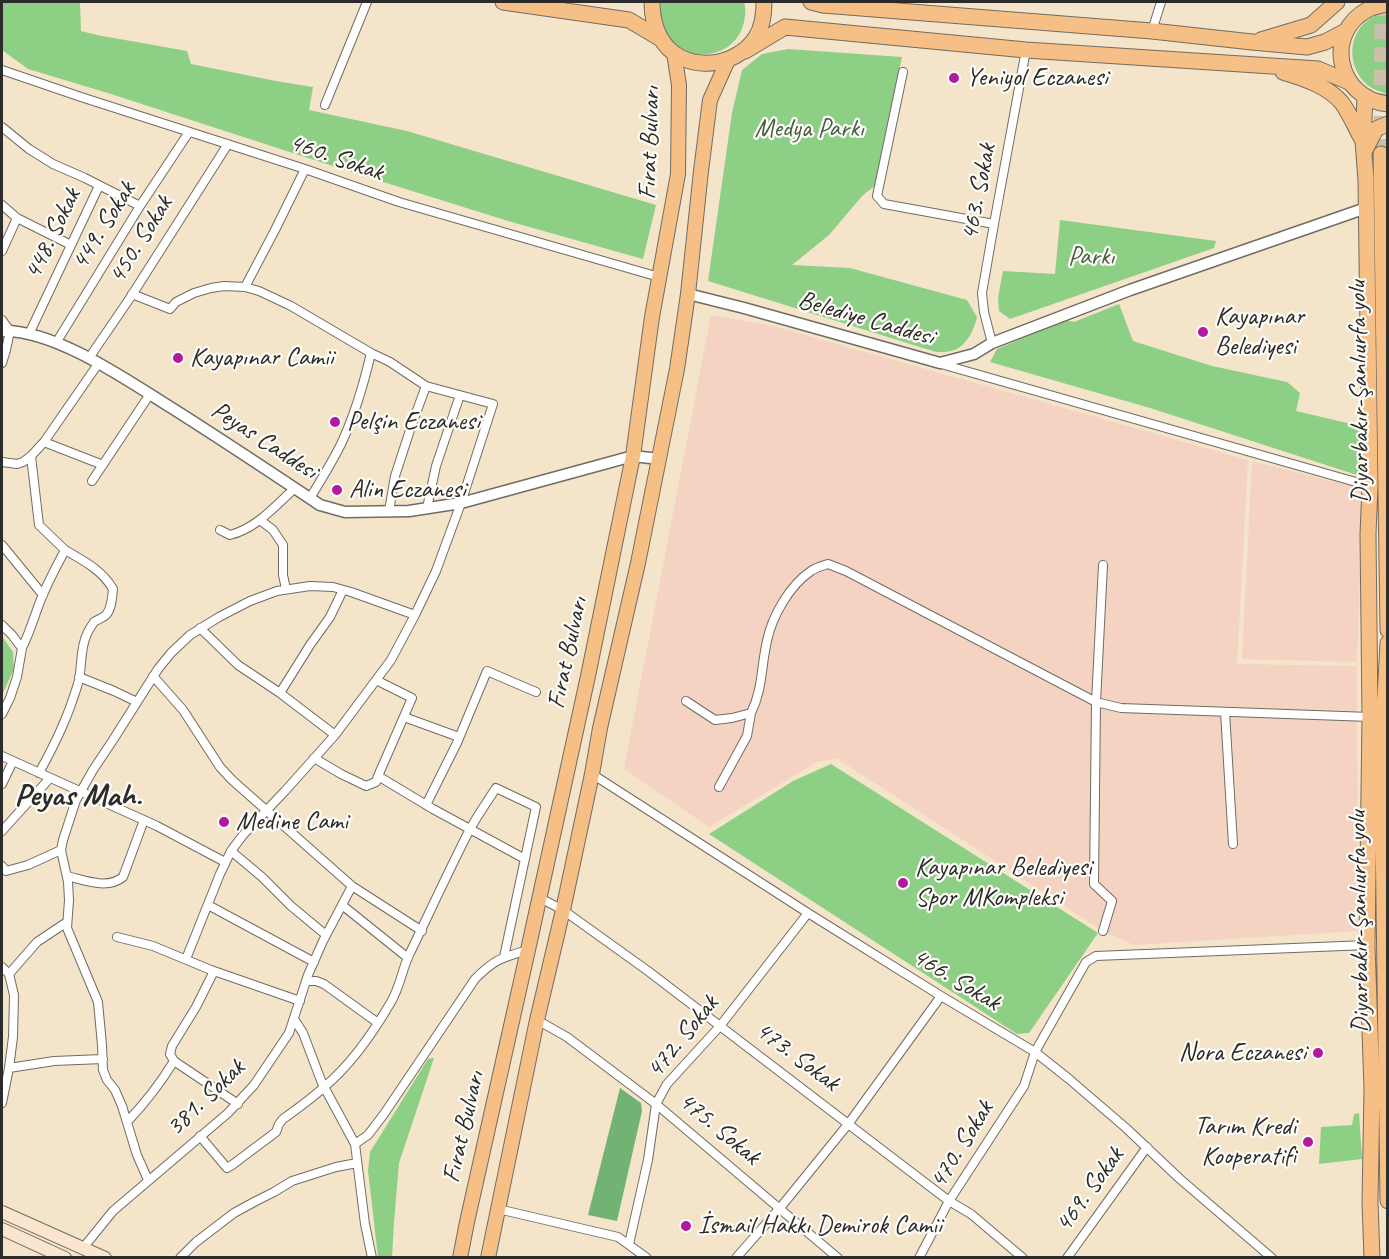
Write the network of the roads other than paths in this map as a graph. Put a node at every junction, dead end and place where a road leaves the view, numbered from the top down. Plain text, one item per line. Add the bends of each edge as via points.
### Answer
1 (367, 2) edge
2 (503, 2) edge
3 (652, 2) edge
4 (764, 2) edge
5 (811, 2) edge
6 (1161, 2) edge
7 (1337, 2) edge
8 (1388, 4) edge
9 (1364, 7) edge
10 (1152, 31) junction
11 (1346, 31) junction
12 (661, 39) junction
13 (1252, 42) junction
14 (1026, 50) junction
15 (744, 51) junction
16 (674, 53) junction
17 (728, 60) junction
18 (1257, 65) junction
19 (2, 70) edge
20 (903, 72) dead end
21 (1349, 82) junction
22 (1365, 97) junction
23 (1388, 104) edge
24 (325, 105) dead end
25 (1388, 123) edge
26 (2, 127) edge
27 (189, 132) junction
28 (228, 144) junction
29 (1364, 147) junction
30 (1381, 154) tunnel mouth
31 (305, 169) junction
32 (99, 186) junction
33 (2, 205) edge
34 (140, 206) junction
35 (1366, 208) junction
36 (17, 218) junction
37 (994, 224) junction
38 (71, 245) junction
39 (2, 251) edge
40 (659, 277) junction
41 (245, 287) junction
42 (132, 294) junction
43 (688, 294) junction
44 (2, 320) edge
45 (6, 331) edge
46 (29, 334) junction
47 (56, 343) junction
48 (992, 343) junction
49 (370, 353) junction
50 (94, 361) junction
51 (2, 363) edge
52 (940, 363) junction
53 (426, 386) junction
54 (150, 394) junction
55 (460, 395) junction
56 (44, 442) junction
57 (31, 456) junction
58 (633, 456) junction
59 (659, 459) junction
60 (2, 462) edge
61 (103, 465) junction
62 (92, 481) dead end
63 (1370, 486) junction
64 (295, 488) junction
65 (310, 498) junction
66 (461, 503) junction
67 (427, 508) junction
68 (388, 511) junction
69 (260, 520) junction
70 (220, 530) dead end
71 (2, 545) edge
72 (65, 550) junction
73 (1103, 565) dead end
74 (286, 589) junction
75 (343, 590) junction
76 (43, 595) junction
77 (415, 615) junction
78 (1370, 616) junction
79 (2, 625) edge
80 (200, 628) junction
81 (1388, 630) edge
82 (1388, 641) edge
83 (22, 648) junction
84 (153, 676) junction
85 (79, 677) junction
86 (376, 680) junction
87 (536, 692) dead end
88 (280, 693) junction
89 (686, 701) dead end
90 (137, 702) junction
91 (1096, 702) junction
92 (751, 712) junction
93 (1225, 712) junction
94 (2, 714) edge
95 (404, 717) junction
96 (1370, 717) junction
97 (335, 735) junction
98 (459, 737) junction
99 (2, 756) edge
100 (314, 758) junction
101 (13, 761) junction
102 (39, 773) junction
103 (592, 774) junction
104 (378, 776) junction
105 (50, 778) junction
106 (2, 784) edge
107 (719, 788) dead end
108 (81, 792) junction
109 (426, 805) junction
110 (266, 810) junction
111 (144, 820) junction
112 (470, 830) junction
113 (2, 831) edge
114 (1233, 844) dead end
115 (61, 850) junction
116 (231, 851) junction
117 (525, 859) junction
118 (225, 862) junction
119 (2, 866) edge
120 (67, 876) junction
121 (352, 886) junction
122 (540, 898) junction
123 (208, 905) junction
124 (342, 905) junction
125 (563, 909) junction
126 (808, 913) junction
127 (67, 922) junction
128 (422, 931) junction
129 (1103, 931) dead end
130 (326, 935) junction
131 (117, 937) dead end
132 (1368, 945) junction
133 (528, 950) junction
134 (504, 957) junction
135 (408, 958) junction
136 (186, 959) junction
137 (314, 962) junction
138 (2, 967) edge
139 (214, 970) junction
140 (9, 974) junction
141 (306, 981) junction
142 (1385, 994) junction
143 (941, 996) junction
144 (300, 1001) junction
145 (294, 1019) junction
146 (537, 1020) junction
147 (378, 1023) junction
148 (720, 1026) junction
149 (1035, 1052) junction
150 (103, 1059) junction
151 (174, 1061) junction
152 (9, 1068) junction
153 (325, 1087) junction
154 (1372, 1089) junction
155 (2, 1103) edge
156 (238, 1104) junction
157 (657, 1104) junction
158 (127, 1122) junction
159 (849, 1123) junction
160 (200, 1136) junction
161 (355, 1144) junction
162 (1147, 1147) junction
163 (357, 1163) junction
164 (148, 1180) junction
165 (949, 1201) junction
166 (1388, 1201) edge
167 (780, 1208) junction
168 (498, 1209) junction
169 (2, 1212) edge
170 (2, 1229) edge
171 (629, 1244) junction
172 (83, 1248) junction
173 (642, 1256) edge
174 (65, 1257) edge
175 (105, 1257) edge
176 (180, 1257) edge
177 (372, 1257) edge
178 (460, 1257) edge
179 (488, 1257) edge
180 (736, 1257) edge
181 (838, 1257) edge
182 (919, 1257) edge
183 (1023, 1257) edge
184 (1066, 1257) edge
185 (1272, 1257) edge
186 (1372, 1257) edge

1 - 24 street
2 - 12 highway via 629,20
3 - 12 highway via 653,21
4 - 15 highway via 764,18 757,36
5 - 10 highway
6 - 10 street
7 - 13 highway via 1311,25
8 - 9 highway
9 - 11 highway
10 - 13 highway
11 - 13 highway via 1307,47
11 - 21 highway via 1340,57
12 - 16 highway
14 - 15 highway via 785,27
14 - 18 highway
14 - 37 street, 463. Sokak
15 - 17 highway
16 - 17 highway via 700,63
16 - 40 main road, Fırat Bulvarı via 679,85 678,174
17 - 43 main road, Fırat Bulvarı via 710,100
18 - 21 highway via 1318,69
18 - 29 highway via 1287,73 1332,94 1342,103
19 - 27 street, 460. Sokak
20 - 37 street via 877,196 884,204
21 - 22 highway
22 - 23 highway
22 - 29 highway
25 - 29 highway via 1376,129
26 - 32 street via 53,164
27 - 28 street, 460. Sokak
27 - 34 street, 449. Sokak
28 - 31 street, 460. Sokak
28 - 42 street, 450. Sokak
29 - 35 highway
30 - 81 highway, Diyarbakır-Şanlıurfa yolu
31 - 40 street, 460. Sokak via 399,202
31 - 41 street
32 - 34 street
32 - 38 street, 448. Sokak
33 - 36 street
34 - 47 street, 449. Sokak
35 - 48 street, Belediye Caddesi
35 - 63 highway
36 - 38 street
36 - 39 street
37 - 48 street, 463. Sokak via 982,293
38 - 46 street, 448. Sokak
40 - 58 main road, Fırat Bulvarı
41 - 42 street via 211,288 176,302 170,309
41 - 49 street via 291,306
42 - 50 street, 450. Sokak
43 - 52 street, Belediye Caddesi
43 - 59 main road, Fırat Bulvarı
44 - 45 street
45 - 46 street, Peyas Caddesi
45 - 51 street
46 - 47 street, Peyas Caddesi
47 - 50 street, Peyas Caddesi
48 - 52 street, Belediye Caddesi via 974,354
49 - 53 street
49 - 65 street via 349,425
50 - 54 street, Peyas Caddesi
50 - 56 street, 450. Sokak
52 - 63 street
53 - 55 street
53 - 68 street via 411,424
54 - 61 street
54 - 64 street, Peyas Caddesi
55 - 66 street via 493,404
55 - 67 street via 436,466
56 - 57 street, 450. Sokak
56 - 61 street
57 - 60 street via 17,464
57 - 72 street via 39,525
58 - 59 street, Peyas Caddesi
58 - 66 street, Peyas Caddesi
58 - 122 main road, Fırat Bulvarı
59 - 103 main road, Fırat Bulvarı
61 - 62 street
63 - 78 highway
64 - 65 street, Peyas Caddesi
64 - 69 street
65 - 68 street, Peyas Caddesi via 345,512
66 - 67 street, Peyas Caddesi
66 - 77 street
67 - 68 street, Peyas Caddesi
69 - 70 street via 230,535
69 - 74 street via 283,545
71 - 76 street
72 - 76 street
72 - 85 street via 94,567 113,589 110,609 86,634
73 - 91 street
74 - 75 street via 310,586
74 - 80 street via 250,601
75 - 77 street
75 - 88 street
76 - 83 street
77 - 86 street
78 - 82 highway
78 - 96 highway
79 - 83 street
80 - 84 street via 171,653
80 - 88 street via 238,664
82 - 142 highway, Diyarbakır-Şanlıurfa yolu via 1382,754
83 - 94 street via 17,677
84 - 90 street
84 - 110 street via 183,711 220,767
85 - 90 street
85 - 102 street via 62,730
86 - 95 street via 412,698
86 - 97 street
87 - 98 street via 487,671
88 - 97 street
89 - 92 street via 715,720
90 - 108 street
91 - 92 street via 828,564 812,570 795,585 774,620 758,698
91 - 93 street via 1121,708
91 - 129 street via 1094,884 1112,901
92 - 107 street via 747,736
93 - 96 street
93 - 114 street
95 - 98 street
95 - 104 street
96 - 132 highway
97 - 100 street
98 - 109 street
99 - 101 street
100 - 104 street via 366,786 376,782
100 - 110 street
101 - 102 street
101 - 106 street
102 - 105 street
103 - 125 main road, Fırat Bulvarı
103 - 126 street, 466. Sokak
104 - 109 street
105 - 108 street
105 - 113 street
108 - 111 street
108 - 115 street
109 - 112 street
110 - 116 street
110 - 121 street
111 - 118 street
111 - 120 street via 123,877 117,882 98,883
112 - 117 street
112 - 117 street via 496,788 536,807
112 - 128 street
115 - 119 street via 6,871
115 - 120 street
116 - 118 street
116 - 130 street
117 - 134 street
118 - 123 street
120 - 127 street
121 - 124 street, 381. Sokak
121 - 128 street
122 - 125 street, 473. Sokak
122 - 133 main road, Fırat Bulvarı
123 - 136 street
123 - 137 street
124 - 130 street, 381. Sokak
124 - 135 street
125 - 146 main road, Fırat Bulvarı
125 - 148 street, 473. Sokak
126 - 143 street, 466. Sokak
126 - 148 street, 472. Sokak
127 - 140 street via 37,942
127 - 150 street via 98,1002
128 - 135 street
130 - 137 street, 381. Sokak
131 - 136 street
132 - 149 street, 470. Sokak via 1096,956 1086,962
132 - 154 highway
133 - 134 street
133 - 178 main road, Fırat Bulvarı
134 - 161 street via 491,963 475,979 384,1114 368,1135
135 - 147 street via 399,986
136 - 139 street
137 - 141 street, 381. Sokak
138 - 140 street
139 - 144 street
139 - 151 street via 172,1046 170,1054
140 - 152 street via 14,995
141 - 144 street, 381. Sokak
141 - 147 street via 324,984
142 - 154 highway
142 - 166 highway, Diyarbakır-Şanlıurfa yolu
143 - 149 street, 466. Sokak
143 - 159 street
144 - 145 street, 381. Sokak
145 - 153 street
145 - 156 street, 381. Sokak via 275,1055
146 - 157 street, 475. Sokak via 567,1037
146 - 168 main road, Fırat Bulvarı
147 - 153 street
148 - 157 street, 472. Sokak via 667,1084
148 - 159 street, 473. Sokak
149 - 162 street, 466. Sokak
149 - 165 street, 470. Sokak via 1024,1086
150 - 152 street
150 - 158 street via 103,1070
151 - 156 street
151 - 158 street via 149,1099
152 - 155 street
153 - 160 street via 283,1119 276,1132 227,1168
153 - 161 street
154 - 186 highway
156 - 160 street, 381. Sokak
157 - 167 street, 475. Sokak
157 - 171 street, 472. Sokak
158 - 164 street
159 - 165 street, 473. Sokak
159 - 167 street
160 - 164 street, 381. Sokak
161 - 163 street
162 - 184 street, 469. Sokak
162 - 185 street, 466. Sokak
163 - 176 street via 292,1181 234,1213
163 - 177 street
164 - 172 street, 381. Sokak via 113,1211
165 - 182 street, 470. Sokak
165 - 183 street, 473. Sokak
167 - 180 street
167 - 181 street, 475. Sokak
168 - 171 street via 618,1237
168 - 179 main road, Fırat Bulvarı
169 - 172 main road
170 - 174 main road
171 - 173 street
172 - 175 main road

